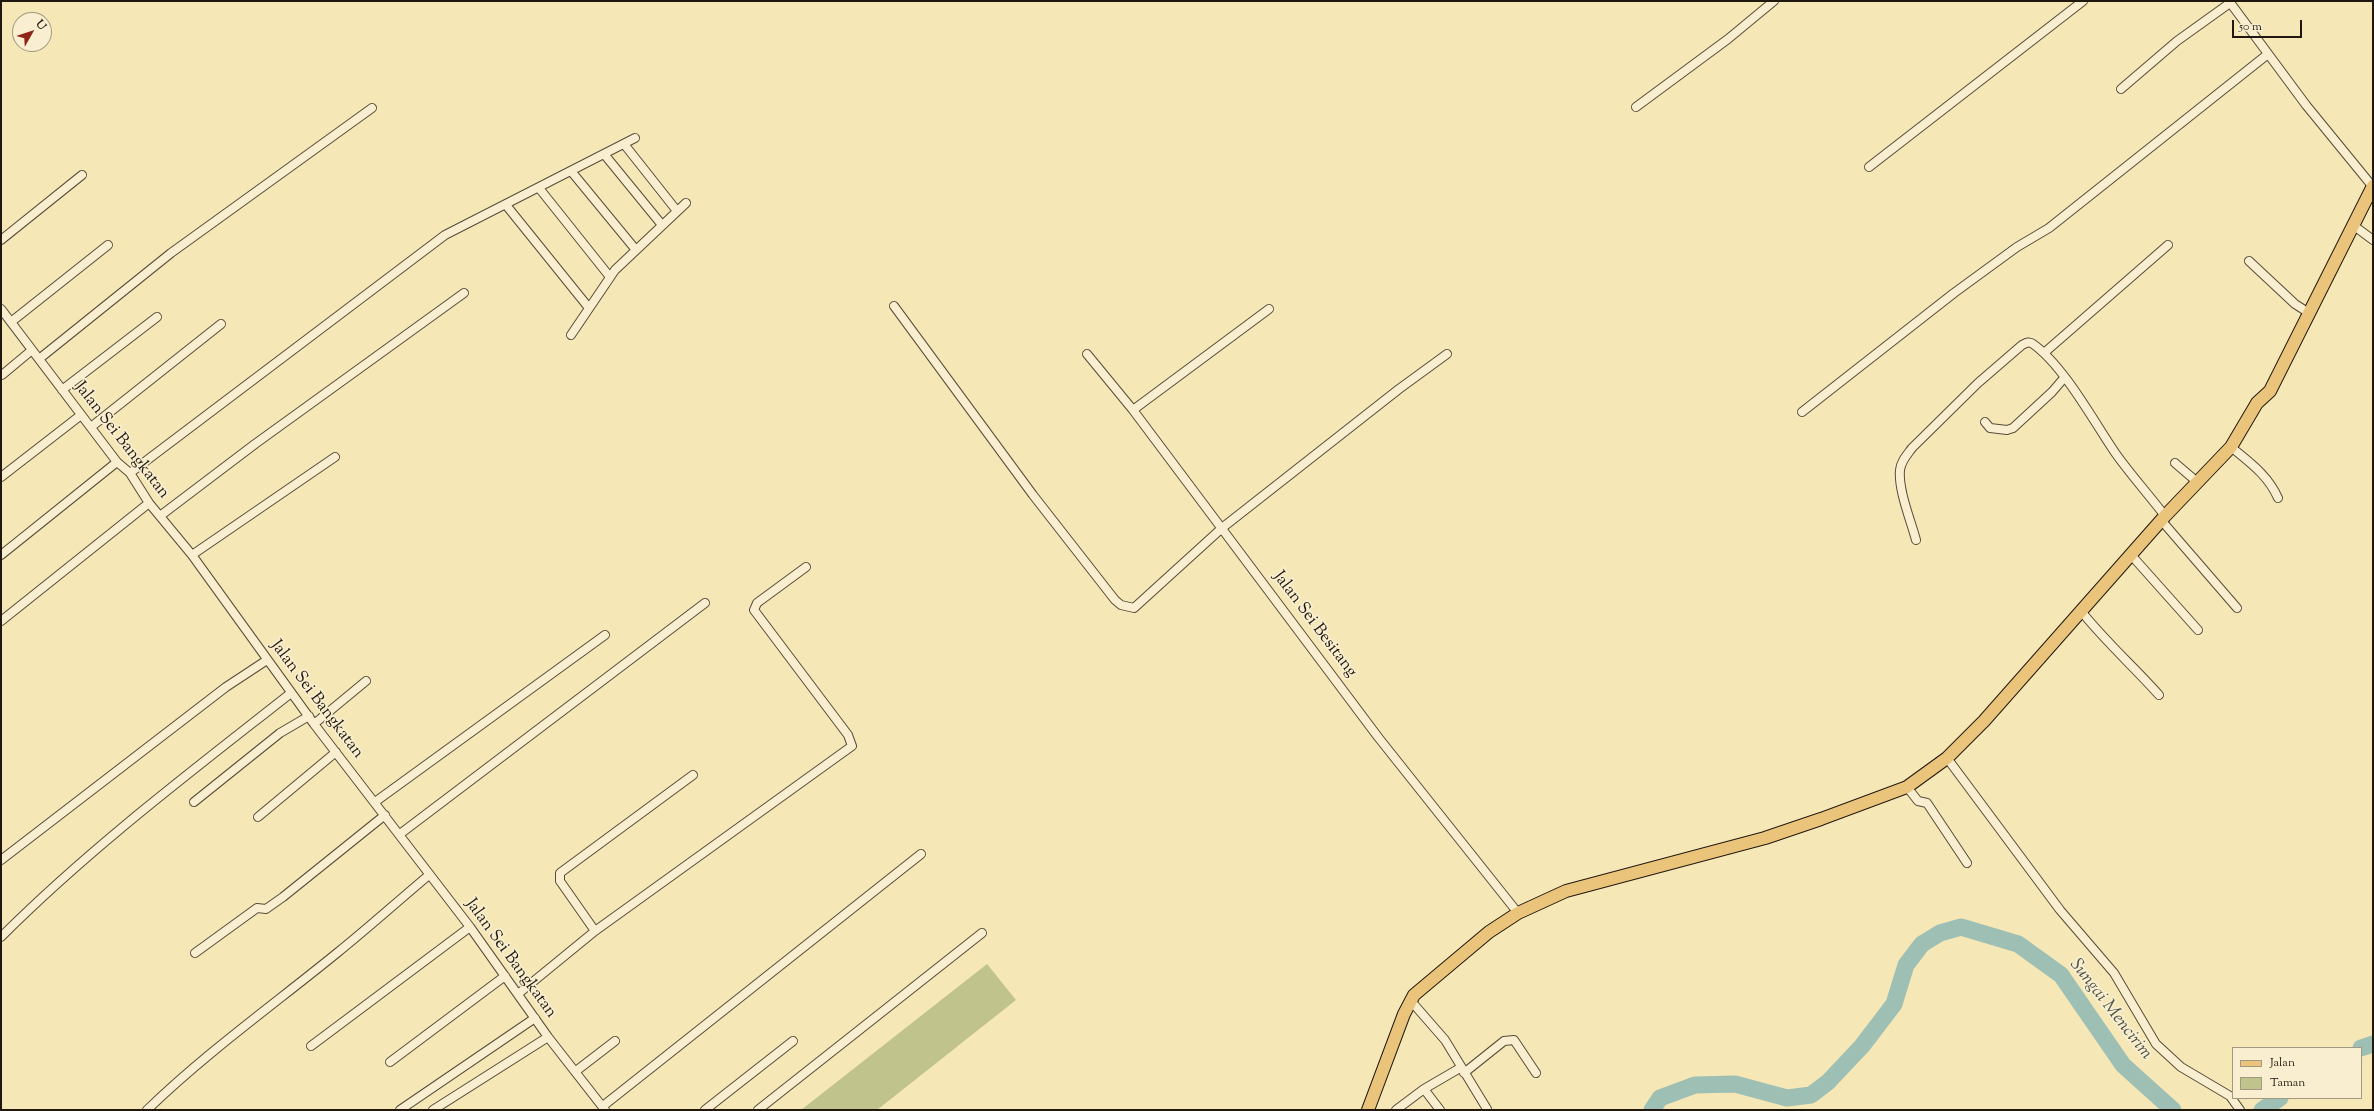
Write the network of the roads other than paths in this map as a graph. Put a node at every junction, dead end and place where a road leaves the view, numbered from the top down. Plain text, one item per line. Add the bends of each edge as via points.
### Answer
1 (1774, 1) edge
2 (2083, 1) edge
3 (2229, 2) edge
4 (2268, 54) junction
5 (2121, 90) dead end
6 (1636, 107) dead end
7 (372, 108) dead end
8 (635, 138) dead end
9 (624, 144) junction
10 (604, 154) junction
11 (1869, 167) dead end
12 (571, 171) junction
13 (82, 175) dead end
14 (2373, 186) edge
15 (539, 188) junction
16 (686, 203) dead end
17 (506, 205) junction
18 (677, 211) junction
19 (662, 225) junction
20 (2354, 225) junction
21 (1, 240) edge
22 (2373, 240) edge
23 (108, 245) dead end
24 (2168, 245) dead end
25 (636, 250) junction
26 (2249, 261) dead end
27 (610, 276) junction
28 (464, 292) dead end
29 (894, 306) dead end
30 (589, 308) junction
31 (1, 309) edge
32 (1269, 309) dead end
33 (2309, 313) junction
34 (157, 317) dead end
35 (11, 322) junction
36 (221, 324) dead end
37 (571, 335) dead end
38 (32, 350) junction
39 (2044, 353) junction
40 (1087, 354) dead end
41 (1447, 354) dead end
42 (39, 359) junction
43 (2, 375) edge
44 (2064, 378) junction
45 (62, 390) junction
46 (1133, 410) junction
47 (1802, 412) dead end
48 (81, 415) junction
49 (1985, 422) dead end
50 (91, 427) junction
51 (2231, 447) junction
52 (336, 457) dead end
53 (117, 462) junction
54 (2176, 462) dead end
55 (130, 473) junction
56 (1, 477) edge
57 (2196, 481) junction
58 (2278, 498) dead end
59 (149, 503) junction
60 (160, 516) junction
61 (2163, 518) junction
62 (1222, 528) junction
63 (1916, 540) dead end
64 (1, 555) edge
65 (192, 555) junction
66 (2132, 556) junction
67 (806, 567) dead end
68 (704, 603) dead end
69 (2237, 608) dead end
70 (2080, 611) junction
71 (1, 621) edge
72 (2198, 630) dead end
73 (605, 635) dead end
74 (267, 660) junction
75 (366, 681) dead end
76 (291, 694) junction
77 (2159, 695) dead end
78 (309, 716) junction
79 (314, 724) junction
80 (336, 752) junction
81 (1947, 758) junction
82 (692, 775) dead end
83 (1907, 787) junction
84 (194, 802) dead end
85 (375, 802) junction
86 (385, 816) junction
87 (258, 817) dead end
88 (400, 834) junction
89 (921, 854) dead end
90 (1, 860) edge
91 (1967, 863) dead end
92 (429, 875) junction
93 (1518, 913) junction
94 (470, 926) junction
95 (595, 931) junction
96 (982, 933) dead end
97 (1, 937) edge
98 (195, 954) dead end
99 (506, 976) junction
100 (518, 994) junction
101 (1411, 1001) junction
102 (535, 1018) junction
103 (548, 1037) junction
104 (615, 1041) dead end
105 (793, 1041) dead end
106 (311, 1046) dead end
107 (390, 1062) dead end
108 (576, 1071) junction
109 (1462, 1071) junction
110 (1536, 1073) dead end
111 (1424, 1089) junction
112 (2232, 1099) edge
113 (604, 1108) edge
114 (147, 1110) edge
115 (400, 1110) edge
116 (433, 1110) edge
117 (705, 1110) edge
118 (758, 1110) edge
119 (1368, 1110) edge
120 (1396, 1110) edge
121 (1440, 1110) edge
122 (1487, 1110) edge

1 - 6 street via 1728,39
2 - 11 street
3 - 4 street
3 - 5 street via 2177,41
4 - 14 street
4 - 47 street via 2049,228 2033,236 1954,293
7 - 42 street via 183,244
8 - 9 street
9 - 10 street
9 - 18 street
10 - 12 street
10 - 19 street
12 - 15 street
12 - 25 street
13 - 21 street
14 - 20 main road
15 - 17 street
15 - 27 street
16 - 18 street
17 - 30 street
17 - 55 street via 445,235
18 - 19 street
19 - 25 street
20 - 22 street
20 - 33 main road
23 - 35 street
24 - 39 street
25 - 27 street
26 - 33 street via 2295,304
27 - 30 street
28 - 60 street
29 - 62 street via 1032,495 1121,605 1136,607
30 - 37 street
31 - 35 street, Jalan Sei Bangkatan
32 - 46 street
33 - 51 main road via 2270,391 2257,403
34 - 45 street
35 - 38 street, Jalan Sei Bangkatan
36 - 50 street
38 - 42 street, Jalan Sei Bangkatan
38 - 43 street
39 - 44 street
39 - 63 street via 2032,342 2022,345 1978,383 1903,459 1900,470 1902,484
40 - 46 street, Jalan Sei Besitang
41 - 62 street
42 - 45 street, Jalan Sei Bangkatan
44 - 49 street via 2013,428 1990,428
44 - 61 street
45 - 48 street, Jalan Sei Bangkatan
46 - 62 street, Jalan Sei Besitang
48 - 50 street, Jalan Sei Bangkatan
48 - 56 street
50 - 53 street, Jalan Sei Bangkatan
51 - 57 main road
51 - 58 street via 2262,472 2272,484
52 - 65 street
53 - 55 street, Jalan Sei Bangkatan
53 - 64 street
54 - 57 street
55 - 59 street, Jalan Sei Bangkatan
57 - 61 main road
59 - 60 street, Jalan Sei Bangkatan
59 - 71 street
60 - 65 street, Jalan Sei Bangkatan
61 - 66 main road
61 - 69 street
62 - 93 street, Jalan Sei Besitang via 1378,737
65 - 74 street, Jalan Sei Bangkatan
66 - 70 main road
66 - 72 street
67 - 95 street via 757,603 754,610 848,734 852,746
68 - 88 street
70 - 77 street
70 - 81 main road via 1984,721
73 - 85 street
74 - 76 street, Jalan Sei Bangkatan
74 - 90 street via 226,687
75 - 79 street
76 - 78 street, Jalan Sei Bangkatan
76 - 97 street via 96,850 34,903
78 - 79 street, Jalan Sei Bangkatan
78 - 84 street via 280,733
79 - 80 street, Jalan Sei Bangkatan
80 - 85 street, Jalan Sei Bangkatan
80 - 87 street
81 - 83 main road
81 - 112 street via 2060,910 2114,973 2156,1044 2181,1067
82 - 95 street via 560,874 560,881
83 - 91 street via 1918,801 1927,803
83 - 93 main road via 1765,838 1566,891
85 - 86 street, Jalan Sei Bangkatan
86 - 88 street, Jalan Sei Bangkatan
86 - 98 street via 283,897 266,908 257,908
88 - 92 street, Jalan Sei Bangkatan
89 - 113 street
92 - 94 street, Jalan Sei Bangkatan
92 - 114 street via 336,954 230,1036
93 - 101 main road via 1473,945 1414,995
94 - 99 street, Jalan Sei Bangkatan
94 - 106 street
95 - 100 street
96 - 118 street
99 - 100 street, Jalan Sei Bangkatan
99 - 107 street
100 - 102 street, Jalan Sei Bangkatan
101 - 109 street via 1445,1040
101 - 119 main road
102 - 103 street, Jalan Sei Bangkatan
102 - 115 street
103 - 108 street, Jalan Sei Bangkatan
103 - 116 street
104 - 108 street
105 - 117 street
108 - 113 street, Jalan Sei Bangkatan
109 - 110 street via 1504,1041 1514,1040
109 - 111 street
109 - 122 street
111 - 120 street
111 - 121 street

